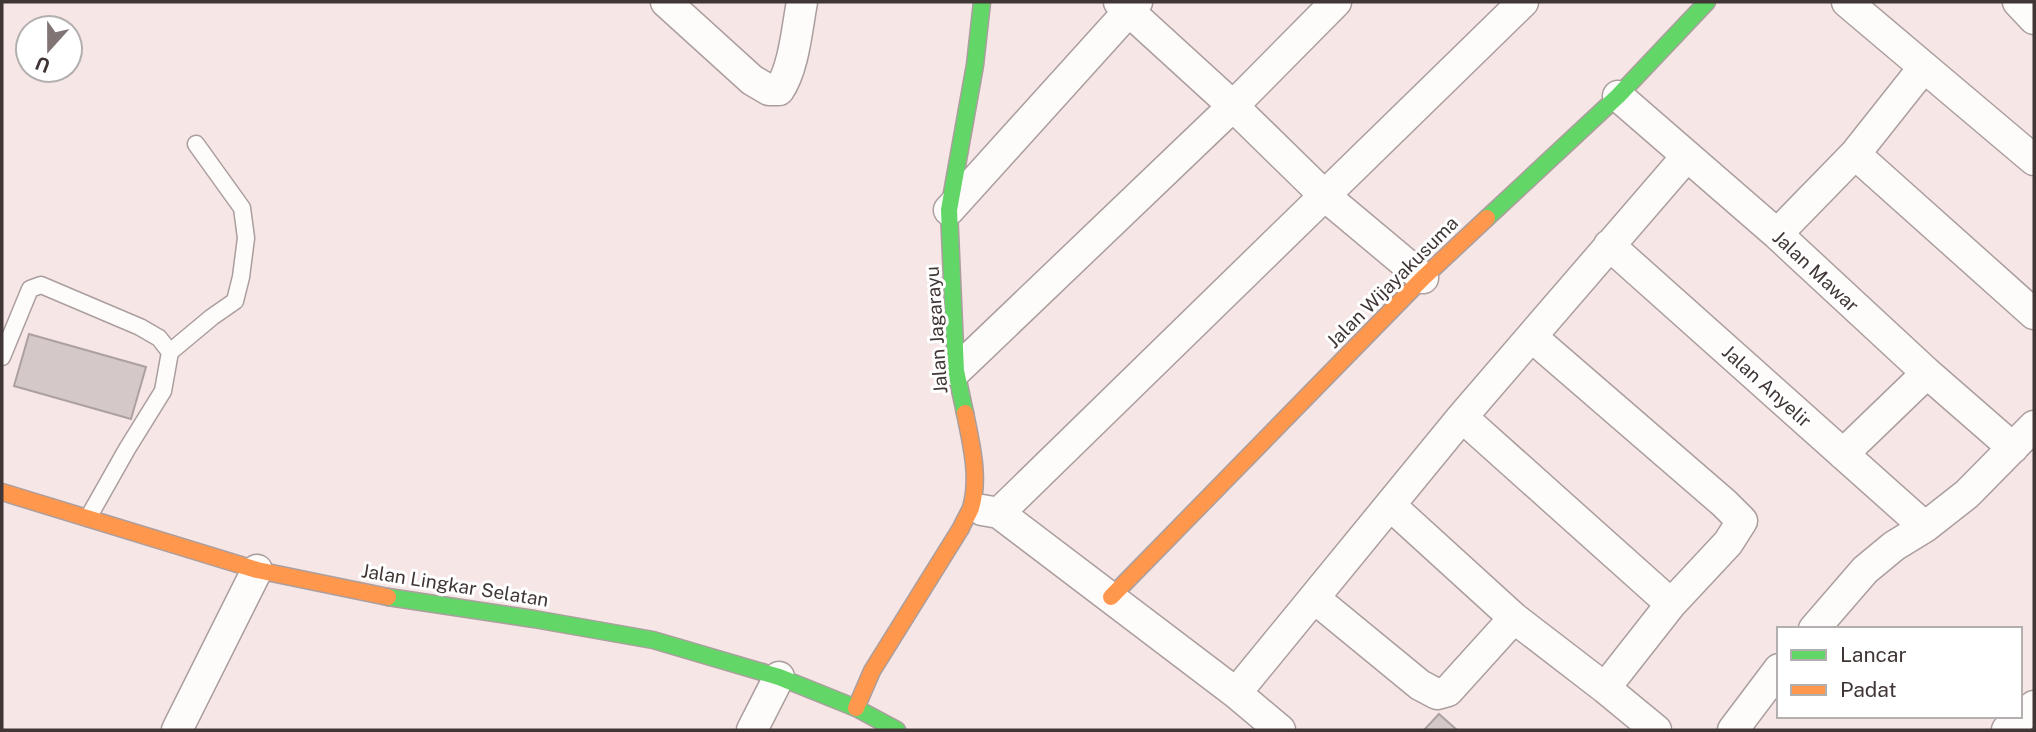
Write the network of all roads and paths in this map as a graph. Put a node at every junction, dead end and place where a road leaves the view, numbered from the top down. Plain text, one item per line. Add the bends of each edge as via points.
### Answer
1 (666, 2) edge
2 (802, 2) edge
3 (1002, 2) edge
4 (1336, 2) edge
5 (1523, 2) edge
6 (1707, 2) edge
7 (1847, 2) edge
8 (2018, 2) edge
9 (1128, 4) edge
10 (981, 14) edge
11 (2034, 19) edge
12 (1924, 67) junction
13 (1618, 96) junction
14 (1233, 106) junction
15 (196, 144) dead end
16 (1855, 154) junction
17 (1687, 156) junction
18 (2034, 160) edge
19 (1325, 196) junction
20 (950, 210) junction
21 (1777, 234) junction
22 (1609, 246) junction
23 (1423, 278) junction
24 (2034, 314) edge
25 (1532, 337) junction
26 (170, 352) junction
27 (2, 357) edge
28 (956, 371) junction
29 (1927, 373) junction
30 (1462, 417) junction
31 (2034, 426) edge
32 (2013, 448) junction
33 (1843, 454) junction
34 (2, 492) edge
35 (1391, 506) junction
36 (985, 510) junction
37 (89, 518) junction
38 (1925, 527) junction
39 (257, 570) junction
40 (1111, 597) junction
41 (1314, 598) junction
42 (1671, 604) junction
43 (1514, 618) junction
44 (1816, 627) edge
45 (1777, 672) edge
46 (779, 677) junction
47 (1605, 688) junction
48 (1236, 693) junction
49 (856, 708) junction
50 (2020, 718) edge
51 (177, 730) edge
52 (752, 730) edge
53 (897, 730) edge
54 (1280, 730) edge
55 (1656, 730) edge
56 (1733, 730) edge
57 (2007, 730) edge

1 - 2 street via 769,90 779,90 784,83
3 - 10 street
4 - 14 street
5 - 19 street
6 - 13 main road, Jalan Wijayakusuma
7 - 12 street
8 - 11 street
9 - 14 street
9 - 20 street
10 - 20 main road, Jalan Jagarayu
12 - 16 street
12 - 18 street
13 - 17 street, Jalan Mawar
13 - 23 main road, Jalan Wijayakusuma
14 - 19 street
14 - 28 street
15 - 26 lane via 242,208 245,251 235,300
16 - 21 street
16 - 24 street
17 - 21 street, Jalan Mawar
17 - 22 street
19 - 23 street
19 - 36 street
20 - 28 main road, Jalan Jagarayu
21 - 29 street, Jalan Mawar
22 - 25 street
22 - 33 street, Jalan Anyelir
23 - 40 main road, Jalan Wijayakusuma
25 - 30 street
25 - 42 street via 1742,521 1728,543
26 - 27 lane via 159,338 140,327 41,285 30,289
26 - 37 lane via 163,391
28 - 36 main road, Jalan Jagarayu
29 - 32 street, Jalan Mawar
29 - 33 street
30 - 35 street
30 - 42 street
31 - 32 street
32 - 38 street via 1967,494
33 - 38 street, Jalan Anyelir
34 - 37 main road, Jalan Lingkar Selatan
35 - 41 street
35 - 43 street
36 - 40 street
36 - 49 main road, Jalan Jagarayu via 961,528 872,671
37 - 39 main road, Jalan Lingkar Selatan
38 - 44 street via 1865,570
39 - 46 main road, Jalan Lingkar Selatan via 380,596 653,640
39 - 51 street
40 - 48 street
41 - 43 street via 1437,694 1448,691
41 - 48 street
42 - 47 street
43 - 47 street
45 - 56 street
46 - 49 main road, Jalan Lingkar Selatan
46 - 52 street
47 - 55 street
48 - 54 street
49 - 53 main road, Jalan Lingkar Selatan
50 - 57 street

